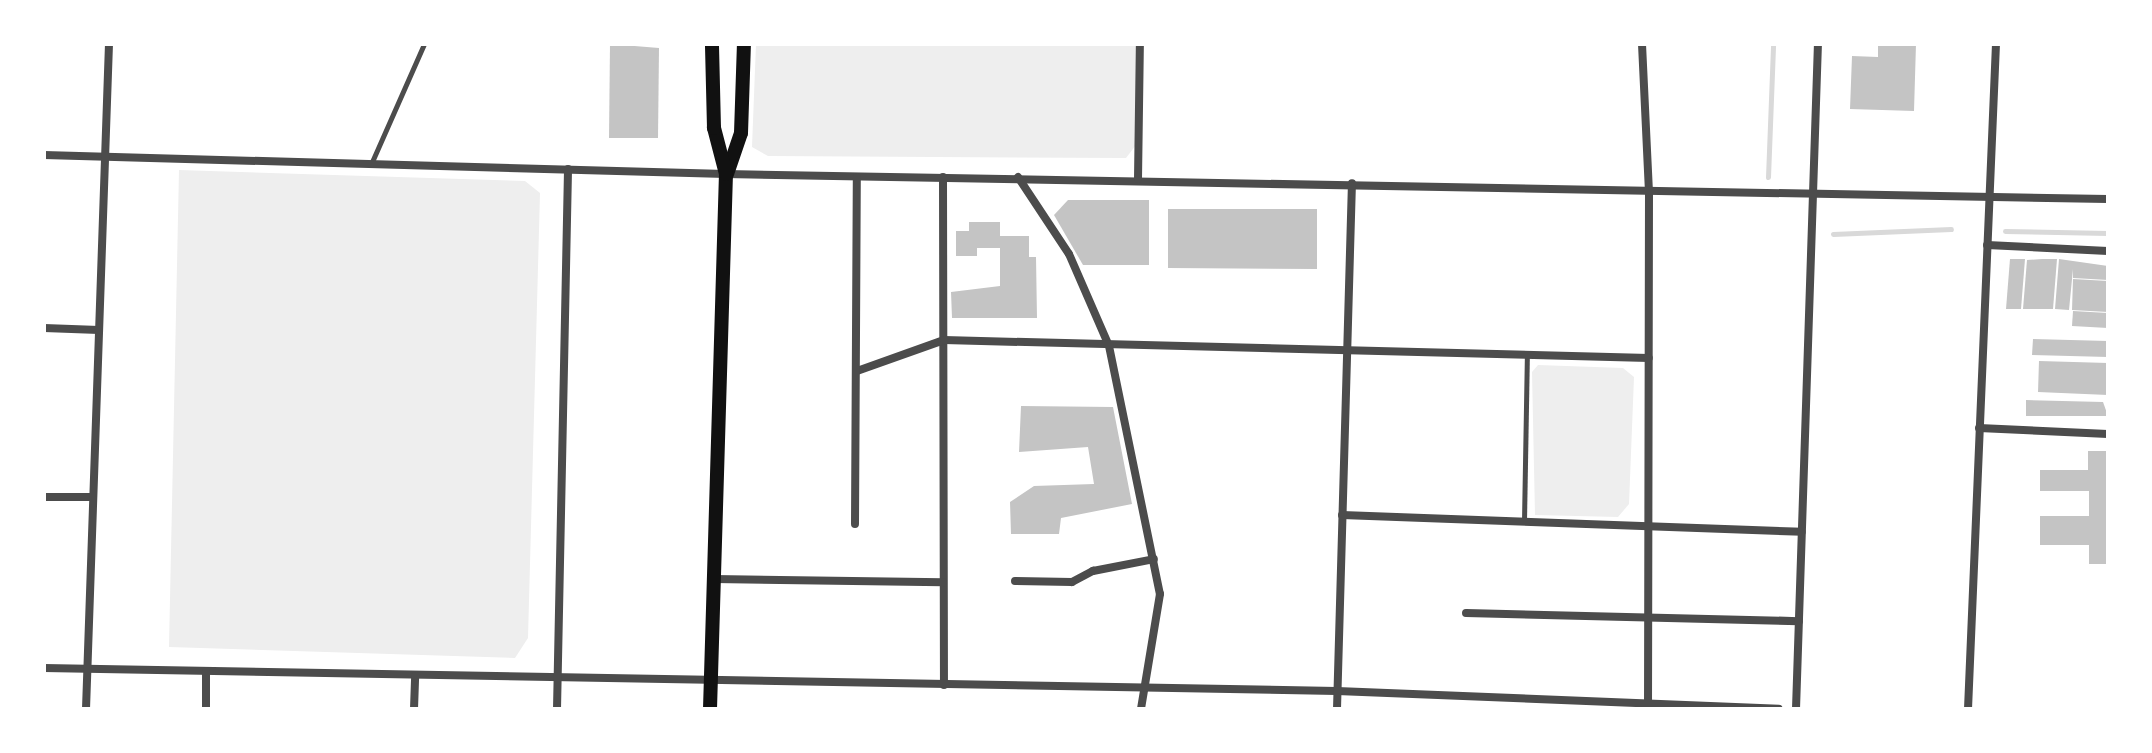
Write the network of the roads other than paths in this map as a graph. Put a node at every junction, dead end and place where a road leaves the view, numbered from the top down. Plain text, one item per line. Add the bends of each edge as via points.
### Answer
1 (109, 44) edge
2 (424, 44) edge
3 (712, 44) edge
4 (744, 44) edge
5 (1140, 44) edge
6 (1642, 44) edge
7 (1818, 44) edge
8 (1996, 44) edge
9 (44, 155) edge
10 (105, 157) junction
11 (371, 164) junction
12 (568, 169) junction
13 (726, 174) junction
14 (857, 177) junction
15 (943, 177) junction
16 (1018, 177) junction
17 (1138, 179) junction
18 (1352, 183) junction
19 (1649, 191) junction
20 (1813, 194) junction
21 (1989, 197) junction
22 (2108, 199) edge
23 (1987, 245) junction
24 (2108, 251) edge
25 (44, 328) edge
26 (99, 330) junction
27 (944, 340) junction
28 (1109, 346) junction
29 (1346, 349) junction
30 (1527, 355) junction
31 (1649, 358) junction
32 (857, 371) junction
33 (1979, 428) junction
34 (2108, 434) edge
35 (44, 497) edge
36 (93, 497) junction
37 (1342, 515) junction
38 (1524, 521) junction
39 (855, 524) dead end
40 (1648, 526) junction
41 (1802, 532) junction
42 (1154, 559) junction
43 (714, 579) junction
44 (1015, 581) dead end
45 (943, 582) junction
46 (1466, 613) dead end
47 (1648, 618) junction
48 (1799, 621) junction
49 (44, 668) edge
50 (87, 669) junction
51 (206, 671) junction
52 (415, 676) junction
53 (557, 679) junction
54 (711, 682) junction
55 (944, 685) junction
56 (1143, 689) junction
57 (1337, 691) junction
58 (1648, 701) junction
59 (86, 709) edge
60 (206, 709) edge
61 (414, 709) edge
62 (557, 709) edge
63 (710, 709) edge
64 (1141, 709) edge
65 (1337, 709) edge
66 (1779, 709) edge
67 (1796, 709) edge
68 (1968, 709) edge

1 - 10 street
2 - 11 lane
3 - 13 main road via 714,128
4 - 13 main road via 741,133
5 - 17 street
6 - 19 street
7 - 20 street
8 - 21 street
9 - 10 street
10 - 11 street
10 - 26 street
11 - 12 street
12 - 13 street
12 - 53 street
13 - 14 street
13 - 43 main road
14 - 15 street
14 - 32 street
15 - 16 street
15 - 27 street
16 - 17 street
16 - 28 street via 1069,254
17 - 18 street
18 - 19 street
18 - 29 street
19 - 20 street
19 - 31 street
20 - 21 street
20 - 41 street
21 - 22 street
21 - 23 street
23 - 24 street
23 - 33 street
25 - 26 street
26 - 36 street
27 - 28 street
27 - 32 street
27 - 45 street
28 - 29 street
28 - 42 street
29 - 30 street
29 - 37 street
30 - 31 street
30 - 38 lane
31 - 40 street
32 - 39 street
33 - 34 street
33 - 68 street
35 - 36 street
36 - 50 street
37 - 38 street
37 - 57 street
38 - 40 street
40 - 41 street
40 - 47 street
41 - 48 street
42 - 44 street via 1093,571 1072,582
42 - 56 street via 1160,610
43 - 45 street
43 - 54 main road
45 - 55 street
46 - 47 street
47 - 48 street
47 - 58 street
48 - 67 street
49 - 50 street
50 - 51 street
50 - 59 street
51 - 52 street
51 - 60 street
52 - 53 street
52 - 61 street
53 - 54 street
53 - 62 street
54 - 55 street
54 - 63 main road
55 - 56 street
56 - 57 street
56 - 64 street
57 - 58 street
57 - 65 street
58 - 66 street

